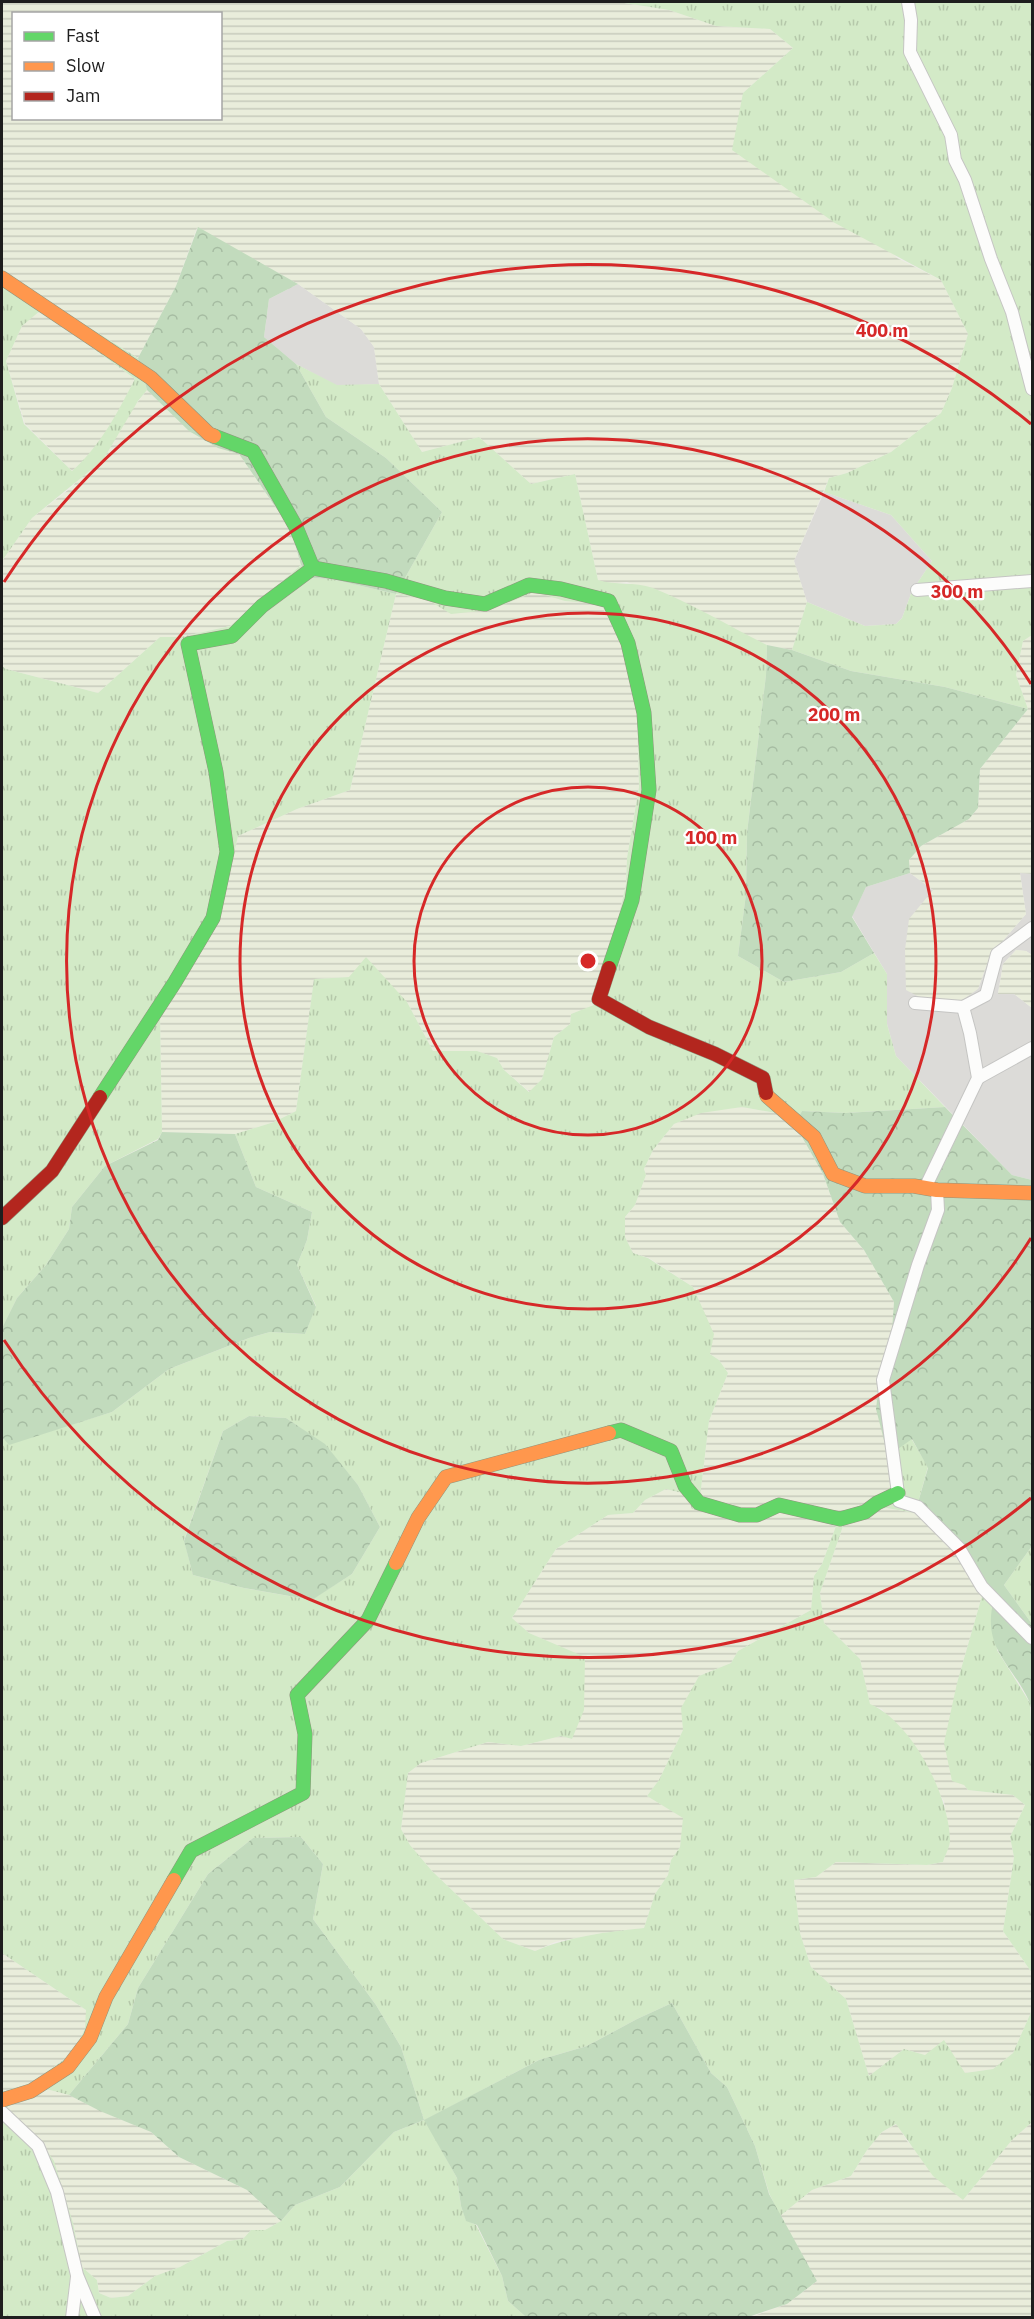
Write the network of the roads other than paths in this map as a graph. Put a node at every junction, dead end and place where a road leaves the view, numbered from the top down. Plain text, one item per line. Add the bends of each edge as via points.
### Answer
1 (908, 2) edge
2 (2, 278) edge
3 (1032, 389) edge
4 (313, 568) junction
5 (1032, 581) edge
6 (917, 590) dead end
7 (1032, 928) edge
8 (915, 1004) dead end
9 (963, 1007) junction
10 (1032, 1048) edge
11 (978, 1078) junction
12 (931, 1189) junction
13 (1032, 1193) edge
14 (2, 1218) edge
15 (898, 1493) junction
16 (1032, 1638) edge
17 (2, 2100) edge
18 (2, 2112) edge
19 (77, 2275) junction
20 (72, 2318) edge
21 (95, 2318) edge

1 - 3 street via 910,52 951,135 955,159 1012,312
2 - 4 street via 151,378 209,434 253,451 296,527
4 - 12 street via 485,604 529,585 609,601 628,643 644,713 649,790 632,900 599,999 649,1027 763,1078 766,1096 814,1137 833,1174 866,1186
4 - 14 street via 262,606 232,636 188,644 216,772 227,852 213,918 52,1171
5 - 6 street
7 - 9 street via 998,954 986,995
8 - 9 street
9 - 11 street
10 - 11 street
11 - 12 street
12 - 13 street
12 - 15 street via 938,1210 884,1380
15 - 16 street via 899,1501 918,1506 959,1548 982,1587
15 - 17 street via 865,1512 840,1519 779,1505 757,1515 740,1515 699,1503 685,1486 671,1451 621,1430 446,1477 418,1518 369,1620 297,1695 305,1734 303,1793 191,1851 106,1997 90,2038 68,2067 31,2091
18 - 19 street via 38,2146 57,2192
19 - 20 street
19 - 21 street

